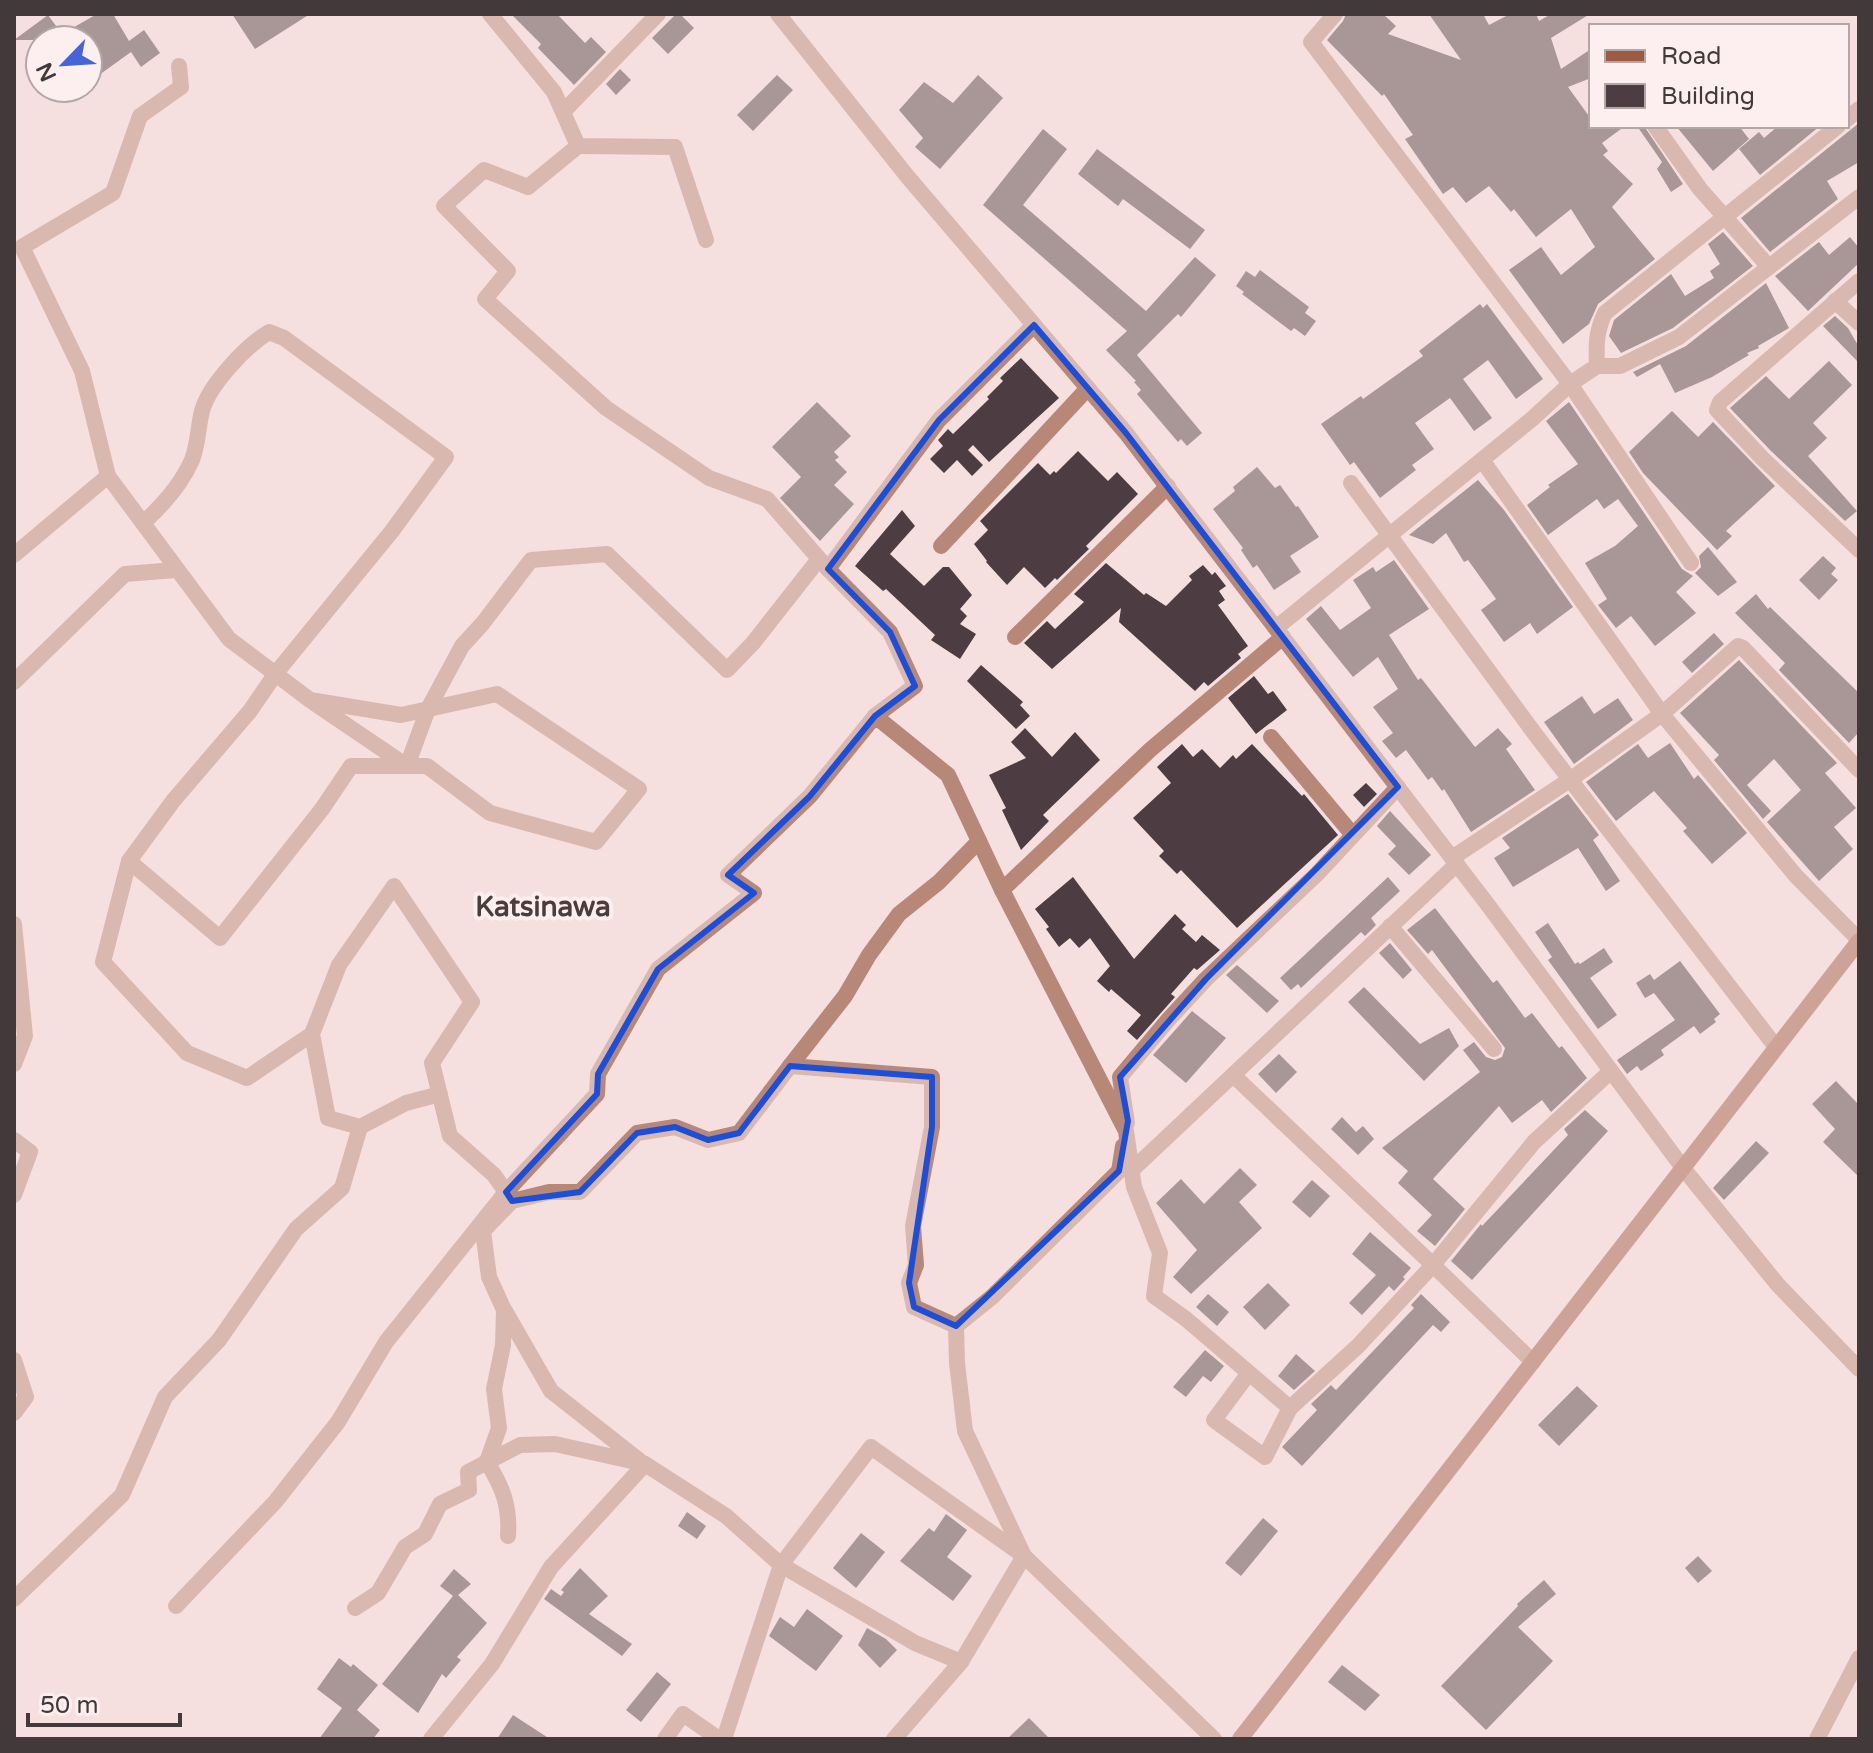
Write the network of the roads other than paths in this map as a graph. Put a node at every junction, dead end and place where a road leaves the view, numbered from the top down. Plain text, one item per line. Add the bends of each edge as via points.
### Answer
1 (490, 14) edge
2 (658, 14) edge
3 (778, 14) edge
4 (1335, 14) edge
5 (179, 66) dead end
6 (563, 112) junction
7 (1656, 128) edge
8 (1836, 128) edge
9 (578, 146) junction
10 (1859, 197) edge
11 (1725, 217) junction
12 (706, 240) dead end
13 (1769, 267) junction
14 (1859, 281) edge
15 (1835, 301) junction
16 (1859, 323) edge
17 (1034, 325) junction
18 (1597, 366) junction
19 (1570, 384) junction
20 (1088, 388) junction
21 (1482, 460) junction
22 (108, 476) junction
23 (1351, 483) dead end
24 (1168, 486) junction
25 (143, 523) junction
26 (1390, 535) junction
27 (941, 546) dead end
28 (1859, 550) edge
29 (14, 555) edge
30 (1691, 563) dead end
31 (824, 564) junction
32 (176, 570) junction
33 (1280, 633) junction
34 (1015, 637) dead end
35 (276, 673) junction
36 (14, 682) edge
37 (310, 700) junction
38 (428, 709) junction
39 (1662, 714) junction
40 (875, 716) junction
41 (1271, 737) dead end
42 (407, 766) junction
43 (1859, 770) edge
44 (1571, 779) junction
45 (1398, 787) junction
46 (1353, 835) junction
47 (979, 841) junction
48 (129, 861) junction
49 (1454, 861) junction
50 (1002, 890) junction
51 (14, 924) edge
52 (1390, 926) junction
53 (1859, 941) edge
54 (312, 1034) junction
55 (1776, 1047) junction
56 (1494, 1049) dead end
57 (14, 1064) edge
58 (790, 1066) junction
59 (1611, 1071) junction
60 (1233, 1075) junction
61 (440, 1094) junction
62 (360, 1127) junction
63 (1126, 1131) junction
64 (14, 1140) edge
65 (1683, 1168) junction
66 (1132, 1170) junction
67 (14, 1195) edge
68 (509, 1197) junction
69 (1433, 1265) junction
70 (504, 1310) junction
71 (956, 1326) junction
72 (14, 1360) edge
73 (1533, 1362) junction
74 (1859, 1369) edge
75 (1249, 1373) junction
76 (1290, 1408) junction
77 (14, 1413) edge
78 (487, 1462) junction
79 (645, 1464) junction
80 (508, 1536) dead end
81 (1024, 1556) junction
82 (781, 1565) junction
83 (14, 1599) edge
84 (176, 1606) dead end
85 (355, 1608) dead end
86 (1859, 1658) edge
87 (961, 1662) junction
88 (431, 1739) edge
89 (665, 1739) edge
90 (722, 1739) edge
91 (894, 1739) edge
92 (1214, 1739) edge
93 (1240, 1739) edge
94 (1817, 1739) edge

1 - 6 street via 554,92
2 - 6 street
3 - 17 street
4 - 19 street via 1311,42
5 - 22 street via 181,87 140,116 113,193 22,247 82,371
6 - 9 street
7 - 11 street
8 - 11 street
9 - 12 street via 675,147
9 - 31 street via 528,187 484,170 444,206 508,271 485,299 606,408 709,478 767,499
10 - 13 street
11 - 13 street
11 - 18 street via 1605,313 1598,328
13 - 18 street via 1679,337 1620,366
14 - 15 street
15 - 16 street
15 - 28 street via 1717,410
17 - 20 street
17 - 31 street via 939,420
18 - 19 street
19 - 21 street
19 - 30 street
20 - 24 street
20 - 27 street
21 - 26 street
21 - 39 street
22 - 25 street
22 - 29 street
23 - 26 street
24 - 33 street
24 - 34 street
25 - 32 street
25 - 35 street via 171,497 193,458 212,389 269,332 446,457
26 - 33 street
26 - 44 street
31 - 38 street via 727,670 607,554 531,560 462,646
31 - 40 street via 890,632 915,686
32 - 35 street via 229,639
32 - 36 street via 125,574
33 - 45 street
33 - 50 street
35 - 37 street
35 - 48 street
37 - 38 street via 401,715
37 - 42 street
38 - 42 street
38 - 42 street via 497,694 639,789 596,842 490,813 427,766
39 - 43 street via 1738,646
39 - 44 street
39 - 53 street via 1796,876
40 - 47 street via 948,775
40 - 68 street via 810,796 728,875 754,893 658,969 598,1074 597,1094
41 - 46 street
42 - 48 street via 351,766 220,938
44 - 49 street
44 - 55 street
45 - 46 street
45 - 49 street
46 - 63 street via 1206,979 1120,1077
47 - 50 street
47 - 58 street via 899,914
48 - 54 street via 103,962 187,1053 247,1078
49 - 52 street
49 - 59 street
50 - 63 street
51 - 57 street via 25,1036
52 - 56 street
52 - 60 street
53 - 55 main road
54 - 61 street via 339,965 394,886 472,1002 432,1063
54 - 62 street via 328,1118
55 - 65 main road
58 - 68 street via 739,1133 708,1140 675,1127 637,1133 580,1192
58 - 71 street via 932,1077 932,1127 913,1226 916,1265 909,1283 914,1307
59 - 65 street
59 - 69 street via 1534,1142
60 - 66 street
60 - 69 street
61 - 62 street via 406,1103
61 - 68 street via 450,1136 494,1175
62 - 83 street via 342,1188 296,1229 219,1340 165,1397 122,1495
63 - 66 street
63 - 71 street via 1119,1171
64 - 67 street via 30,1152
65 - 73 main road
65 - 74 street via 1778,1285
66 - 75 street via 1160,1253 1154,1296
68 - 70 street via 483,1231 489,1277
68 - 84 street via 386,1342 338,1422 275,1502
69 - 73 street
69 - 76 street via 1358,1346
70 - 78 street via 494,1389 499,1428
70 - 79 street via 551,1391
71 - 81 street via 965,1431
72 - 77 street via 26,1397
73 - 93 main road
75 - 76 street
75 - 76 street via 1214,1420 1265,1457
78 - 79 street via 520,1445 555,1444
78 - 80 street via 503,1489
78 - 85 street via 468,1472 469,1490 440,1504 425,1534 405,1547 378,1593
79 - 82 street via 726,1516
79 - 88 street via 551,1567 492,1664
81 - 82 street via 871,1447
81 - 87 street
81 - 92 street
82 - 87 street via 915,1643
82 - 90 street
86 - 94 street
87 - 91 street
89 - 90 street via 683,1714

